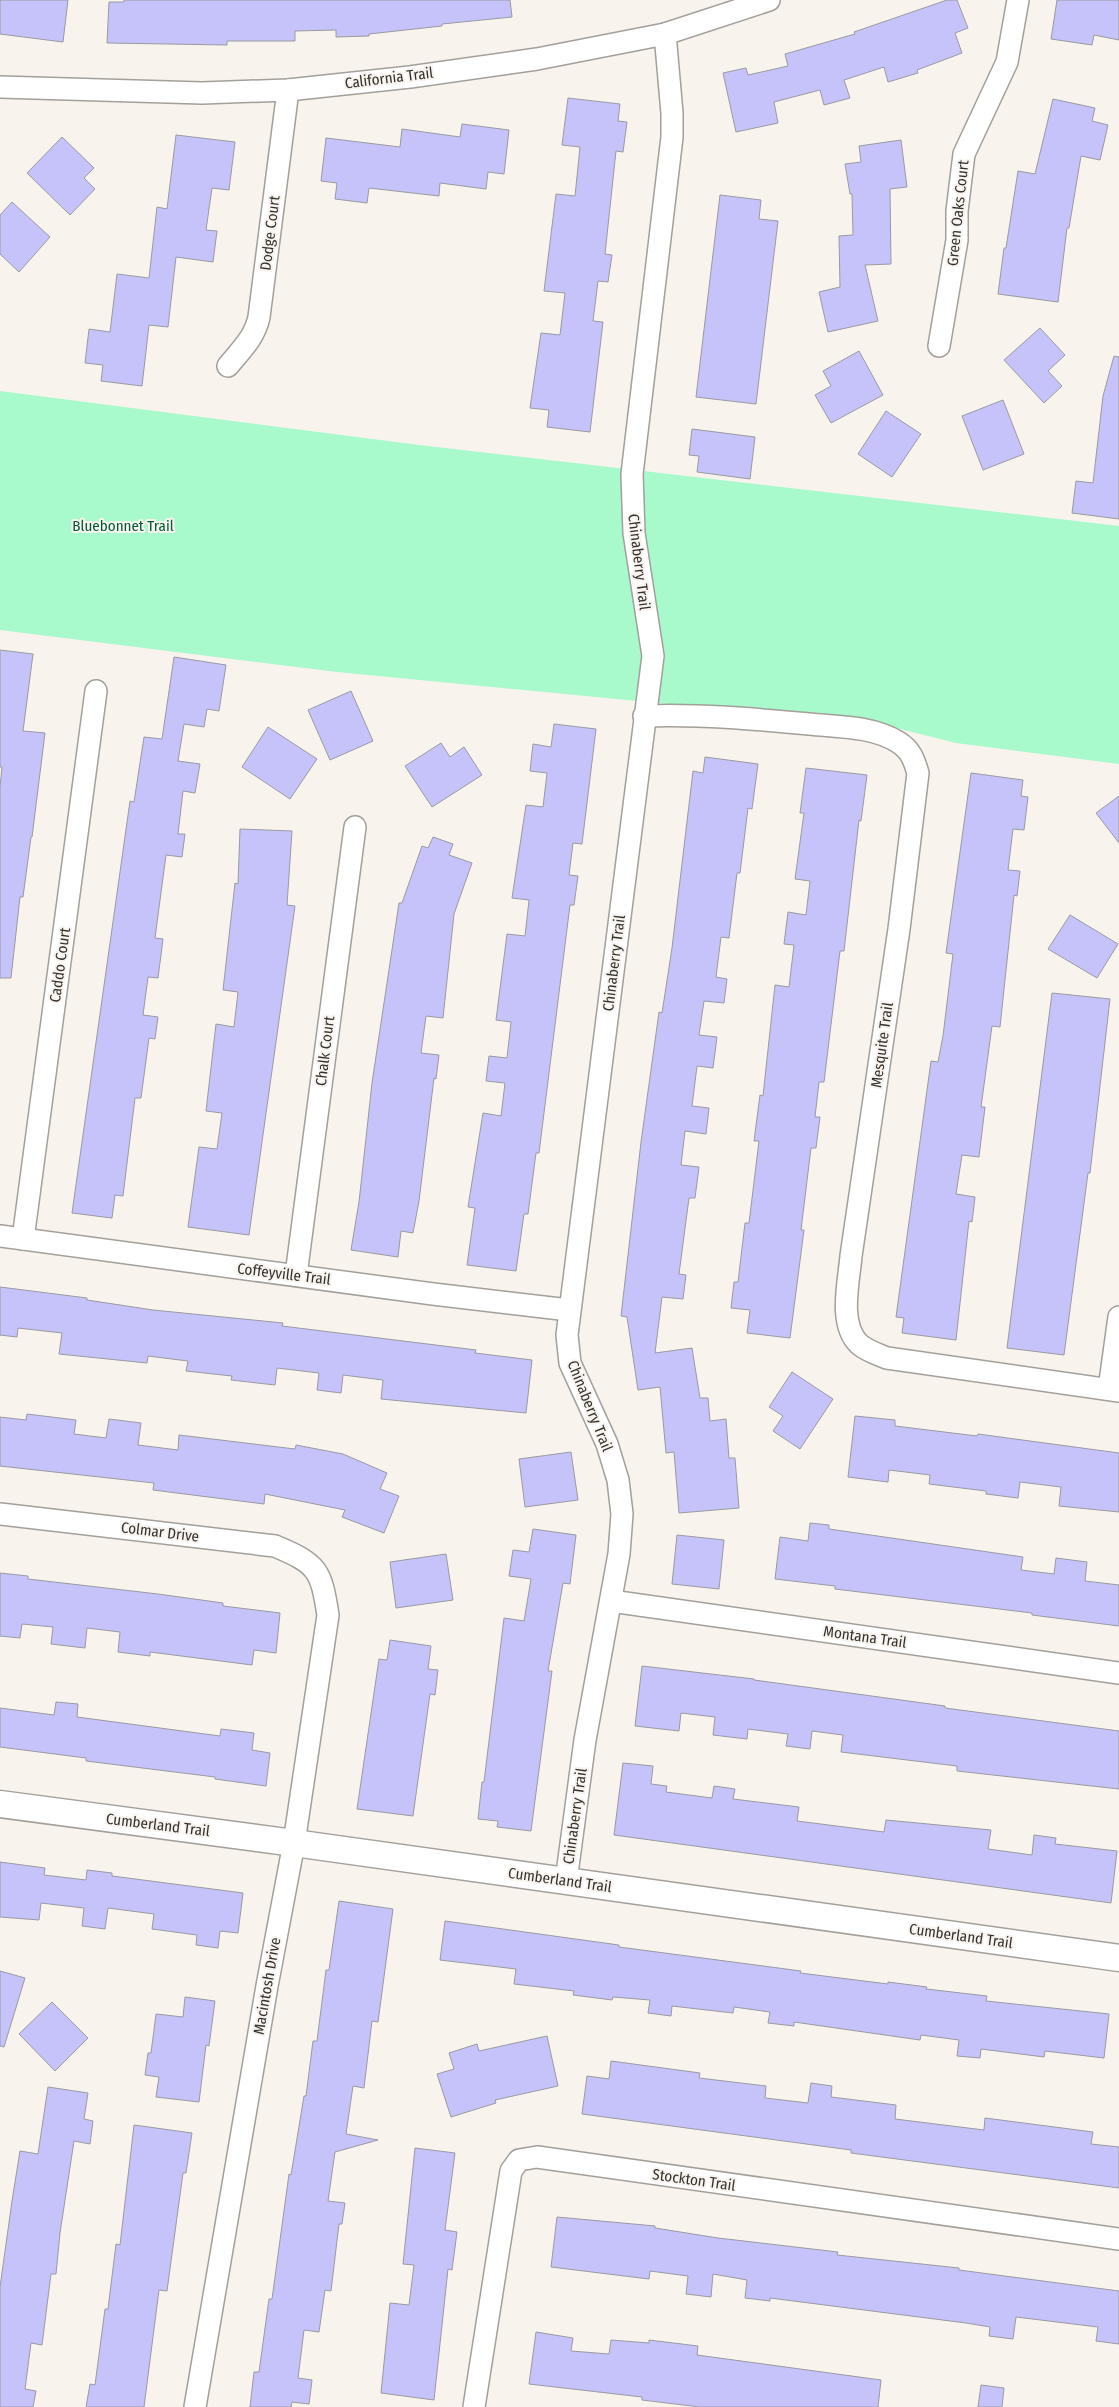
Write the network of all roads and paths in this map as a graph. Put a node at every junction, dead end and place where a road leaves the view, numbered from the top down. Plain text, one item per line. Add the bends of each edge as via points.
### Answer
1 (770, 0) edge
2 (1018, 0) edge
3 (665, 34) junction
4 (0, 86) edge
5 (288, 90) junction
6 (939, 346) dead end
7 (228, 366) dead end
8 (96, 691) dead end
9 (644, 716) junction
10 (355, 827) dead end
11 (0, 1236) edge
12 (23, 1239) junction
13 (296, 1275) junction
14 (568, 1310) junction
15 (1119, 1317) edge
16 (1114, 1390) edge
17 (0, 1514) edge
18 (314, 1566) joint
19 (611, 1601) junction
20 (1119, 1674) edge
21 (0, 1804) edge
22 (294, 1843) junction
23 (566, 1881) junction
24 (1119, 1958) edge
25 (1119, 2240) edge
26 (195, 2407) edge
27 (474, 2407) edge

1 - 3 street, California Trail
2 - 6 street, Green Oaks Court via 1007,62 964,154 957,240
3 - 5 street, California Trail via 537,59
3 - 9 street, Chinaberry Trail via 672,137 632,474 634,533 652,656
4 - 5 street, California Trail via 202,93
5 - 7 street, Dodge Court via 258,323 252,337
8 - 12 street, Caddo Court
9 - 14 street, Chinaberry Trail
9 - 16 street, Mesquite Trail via 758,719 870,730 899,743 912,754 918,773 899,929 851,1256 849,1326 858,1342 887,1358
10 - 13 street, Chalk Court
11 - 12 street, Coffeyville Trail
12 - 13 street, Coffeyville Trail
13 - 14 street, Coffeyville Trail
14 - 19 street, Chinaberry Trail via 566,1335 570,1363 608,1444 618,1480 622,1514
15 - 16 street
17 - 18 street, Colmar Drive via 275,1546 302,1557
18 - 22 street, Macintosh Drive via 324,1590 328,1615
19 - 20 street, Montana Trail
19 - 23 street, Chinaberry Trail via 585,1740
21 - 22 street, Cumberland Trail
22 - 23 street, Cumberland Trail
22 - 26 street, Macintosh Drive
23 - 24 street, Cumberland Trail
25 - 27 street, Stockton Trail via 525,2158 519,2160 511,2171

